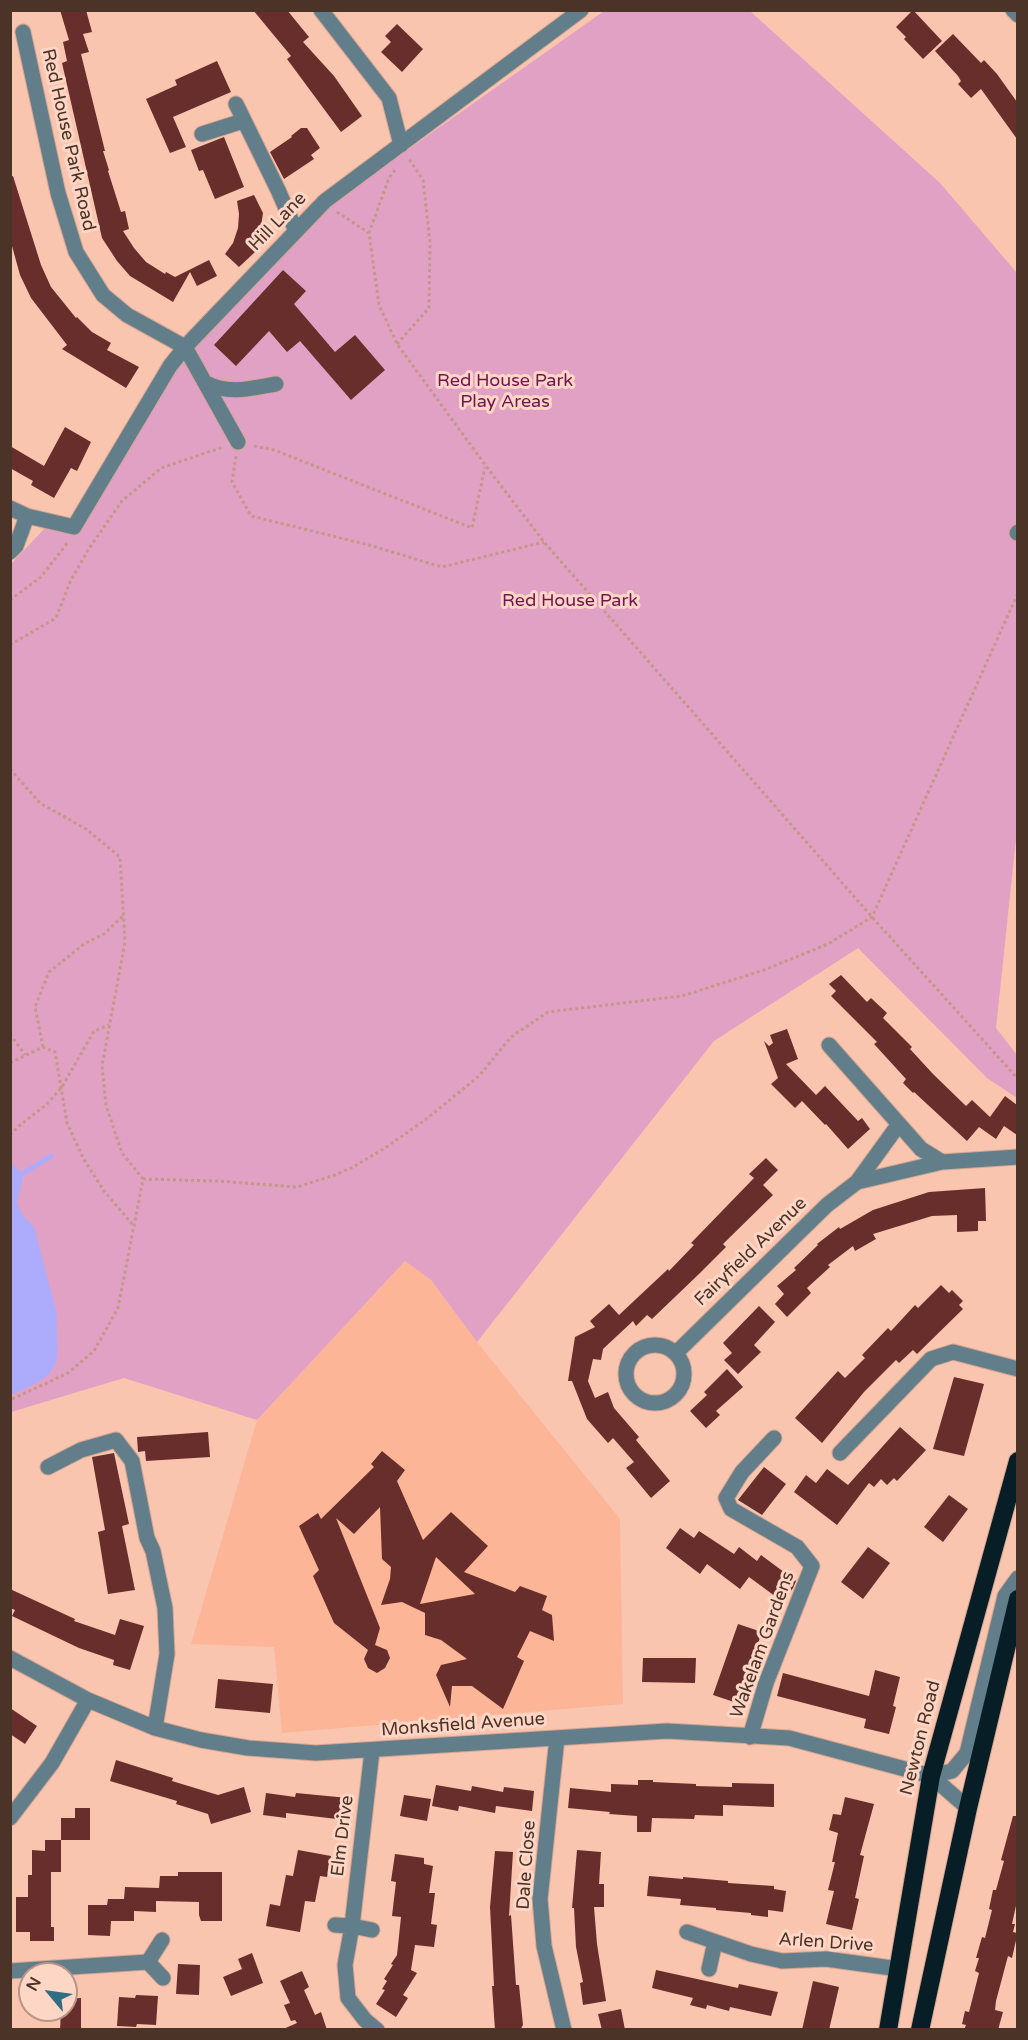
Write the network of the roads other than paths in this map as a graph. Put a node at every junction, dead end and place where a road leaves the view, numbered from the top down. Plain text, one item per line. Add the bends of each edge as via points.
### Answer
1 (321, 10) edge
2 (581, 10) edge
3 (1013, 10) edge
4 (1017, 15) edge
5 (23, 32) dead end
6 (236, 104) dead end
7 (243, 121) junction
8 (202, 134) dead end
9 (403, 150) junction
10 (296, 231) junction
11 (185, 347) junction
12 (206, 383) junction
13 (276, 384) dead end
14 (238, 442) road end
15 (10, 508) edge
16 (27, 516) junction
17 (10, 552) edge
18 (829, 1045) dead end
19 (899, 1124) junction
20 (1017, 1157) edge
21 (942, 1162) junction
22 (857, 1182) junction
23 (676, 1353) dead end
24 (1017, 1369) edge
25 (774, 1438) dead end
26 (840, 1453) dead end
27 (1017, 1461) edge
28 (48, 1467) dead end
29 (1017, 1578) edge
30 (1017, 1599) edge
31 (10, 1658) edge
32 (88, 1700) junction
33 (155, 1728) junction
34 (750, 1737) junction
35 (557, 1738) junction
36 (372, 1751) junction
37 (931, 1776) junction
38 (968, 1808) junction
39 (10, 1818) edge
40 (335, 1925) dead end
41 (352, 1926) junction
42 (372, 1930) dead end
43 (687, 1932) dead end
44 (162, 1940) dead end
45 (715, 1942) junction
46 (148, 1962) junction
47 (710, 1969) dead end
48 (899, 1969) junction
49 (10, 1971) edge
50 (163, 1978) dead end
51 (377, 2030) edge
52 (564, 2030) edge
53 (888, 2030) edge
54 (920, 2030) edge

1 - 9 street via 389,98
2 - 9 street, Hill Lane
3 - 4 street
5 - 11 street, Red House Park Road via 58,193 76,252 103,295 127,315
6 - 7 street
7 - 8 street
7 - 10 street
9 - 10 street, Hill Lane via 326,201
10 - 11 street, Hill Lane
11 - 12 street
11 - 16 street, Hill Lane via 74,527
12 - 13 street via 236,391
12 - 14 street
15 - 16 street
16 - 17 street
18 - 19 street
19 - 21 street via 921,1149
19 - 22 street, Fairyfield Avenue
20 - 21 street, Fairyfield Avenue
21 - 22 street, Fairyfield Avenue
22 - 23 street, Fairyfield Avenue via 827,1205
24 - 26 street via 953,1352 931,1359
25 - 34 street, Wakelam Gardens via 742,1472 726,1498 731,1509 797,1547 812,1566 766,1683
27 - 37 highway, Newton Road
28 - 33 street via 81,1450 117,1440 132,1461 165,1608 167,1654
29 - 37 street via 1005,1596 967,1753 952,1771
30 - 38 highway
31 - 32 street, Monksfield Avenue
32 - 33 street, Monksfield Avenue
32 - 39 street via 52,1763
33 - 36 street, Monksfield Avenue via 248,1748 316,1753
34 - 35 street, Monksfield Avenue via 667,1731
34 - 37 street, Monksfield Avenue via 789,1738
35 - 36 street, Monksfield Avenue
35 - 52 street, Dale Close via 540,1899 544,1946
36 - 41 street, Elm Drive
37 - 38 street, Monksfield Avenue
37 - 48 highway, Newton Road
38 - 54 highway
40 - 41 street
41 - 42 street
41 - 51 street, Elm Drive via 345,1965 348,1998
43 - 45 street, Arlen Drive
44 - 46 street
45 - 47 street
45 - 48 street, Arlen Drive via 782,1961 826,1959
46 - 49 street
46 - 50 street
48 - 53 highway, Newton Road

